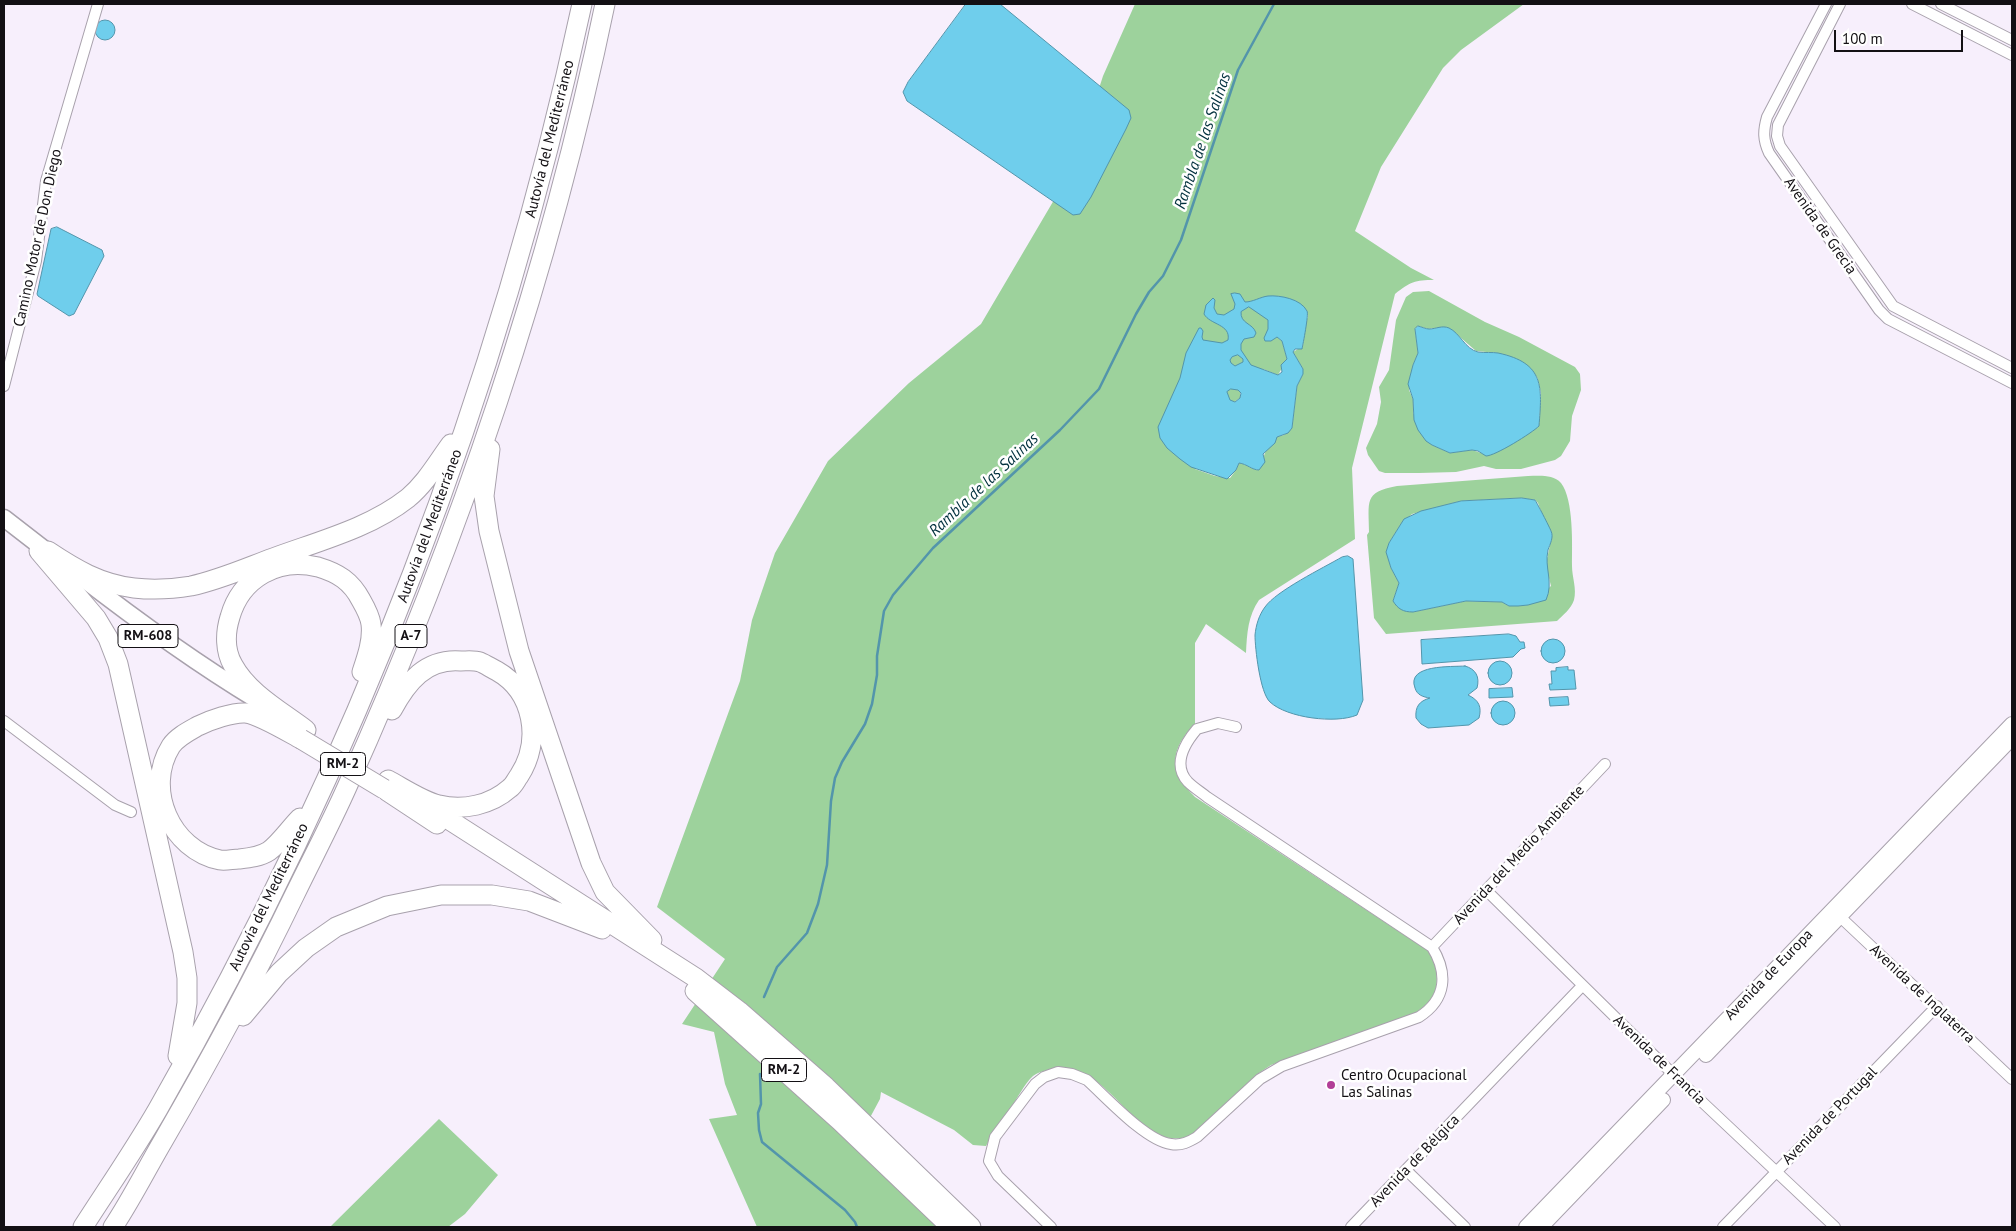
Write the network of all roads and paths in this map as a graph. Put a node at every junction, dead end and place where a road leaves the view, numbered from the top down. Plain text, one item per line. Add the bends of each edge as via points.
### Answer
1 (98, 4) edge
2 (582, 4) edge
3 (605, 4) edge
4 (1826, 4) edge
5 (1840, 4) edge
6 (1912, 4) edge
7 (1941, 4) edge
8 (2012, 40) edge
9 (2012, 55) edge
10 (546, 154) junction
11 (2012, 368) edge
12 (2012, 383) edge
13 (4, 386) edge
14 (495, 409) junction
15 (451, 444) junction
16 (4, 519) edge
17 (40, 549) junction
18 (356, 694) junction
19 (4, 721) edge
20 (2012, 724) edge
21 (1236, 727) dead end
22 (304, 735) junction
23 (2012, 738) edge
24 (1605, 764) dead end
25 (386, 785) junction
26 (131, 812) dead end
27 (300, 818) junction
28 (1486, 890) junction
29 (1836, 912) junction
30 (604, 929) junction
31 (1432, 946) junction
32 (696, 978) junction
33 (1582, 986) junction
34 (1936, 1006) junction
35 (241, 1019) junction
36 (178, 1056) junction
37 (1677, 1078) junction
38 (2012, 1079) edge
39 (1406, 1170) junction
40 (1777, 1172) junction
41 (113, 1179) junction
42 (126, 1207) junction
43 (83, 1227) edge
44 (113, 1227) edge
45 (951, 1227) edge
46 (971, 1227) edge
47 (1051, 1227) edge
48 (1351, 1227) edge
49 (1465, 1227) edge
50 (1526, 1227) edge
51 (1541, 1227) edge
52 (1723, 1227) edge
53 (1835, 1227) edge

1 - 13 street, Camino Motor de Don Diego via 46,181 36,262
2 - 10 highway, Autovía del Mediterráneo / A-7
3 - 14 highway, Autovía del Mediterráneo / A-7 via 582,110
4 - 12 street, Avenida de Grecia via 1768,117 1764,142 1769,153 1888,319
5 - 11 street, Avenida de Grecia via 1778,125 1780,146 1893,306
6 - 9 street
7 - 8 street
10 - 15 highway
10 - 41 highway, Autovía del Mediterráneo / A-7 via 526,236 476,397 406,592 373,673 310,814 219,997 156,1112
14 - 32 highway via 484,496 489,531 519,651 591,863 605,892 653,942 692,970
14 - 42 highway, Autovía del Mediterráneo / A-7 via 466,494 392,684 346,789 260,966
15 - 17 highway via 424,483 381,516 209,581 168,589 108,584 83,574
15 - 18 highway
16 - 17 main road
17 - 22 main road via 152,631
17 - 36 highway via 96,618 118,664 186,970 187,1003
18 - 22 highway via 369,649 371,624 355,587 335,572 302,563 277,567 258,577 243,590 233,606 227,628 227,649 233,665 248,685
18 - 27 highway
19 - 26 street via 115,805
20 - 29 street, Avenida de Europa
21 - 31 street via 1218,724 1197,729 1182,749 1180,764 1188,782
22 - 25 highway, RM-2
22 - 27 highway via 246,713 213,720 188,731 172,745 162,765 159,784 163,808 174,830 189,845 207,856 222,860 251,858 268,851
23 - 29 street, Avenida de Europa
24 - 28 street, Avenida del Medio Ambiente
25 - 30 highway, RM-2 via 513,874
25 - 32 highway, RM-2
25 - 35 highway via 437,805 463,808 486,803 510,788 525,767 533,742 531,713 522,693 506,676 480,662 454,660 414,676 401,692 368,757
27 - 36 highway via 270,884
28 - 31 street, Avenida del Medio Ambiente
28 - 33 street, Avenida de Francia
29 - 34 street, Avenida de Inglaterra
29 - 37 street, Avenida de Europa
30 - 35 highway via 529,901 492,895 441,895 387,906 336,927 306,948 279,972
30 - 45 highway, RM-2 via 693,989 840,1121
31 - 47 street via 1440,959 1442,983 1432,1008 1409,1022 1282,1066 1260,1079 1197,1137 1186,1143 1170,1144 1150,1136 1087,1080 1058,1072 1044,1077 1029,1091 995,1138 989,1161 998,1176
32 - 46 highway, RM-2 via 739,1010 826,1087
33 - 37 street, Avenida de Francia
33 - 39 street, Avenida de Bélgica
34 - 38 street, Avenida de Inglaterra
34 - 40 street, Avenida de Portugal
35 - 42 highway via 147,1181
36 - 41 highway via 115,1168
37 - 40 street, Avenida de Francia
37 - 50 street, Avenida de Europa
37 - 51 street, Avenida de Europa
39 - 48 street, Avenida de Bélgica
39 - 49 street
40 - 52 street, Avenida de Portugal
40 - 53 street, Avenida de Francia
41 - 43 highway, Autovía del Mediterráneo / A-7
42 - 44 highway, Autovía del Mediterráneo / A-7

